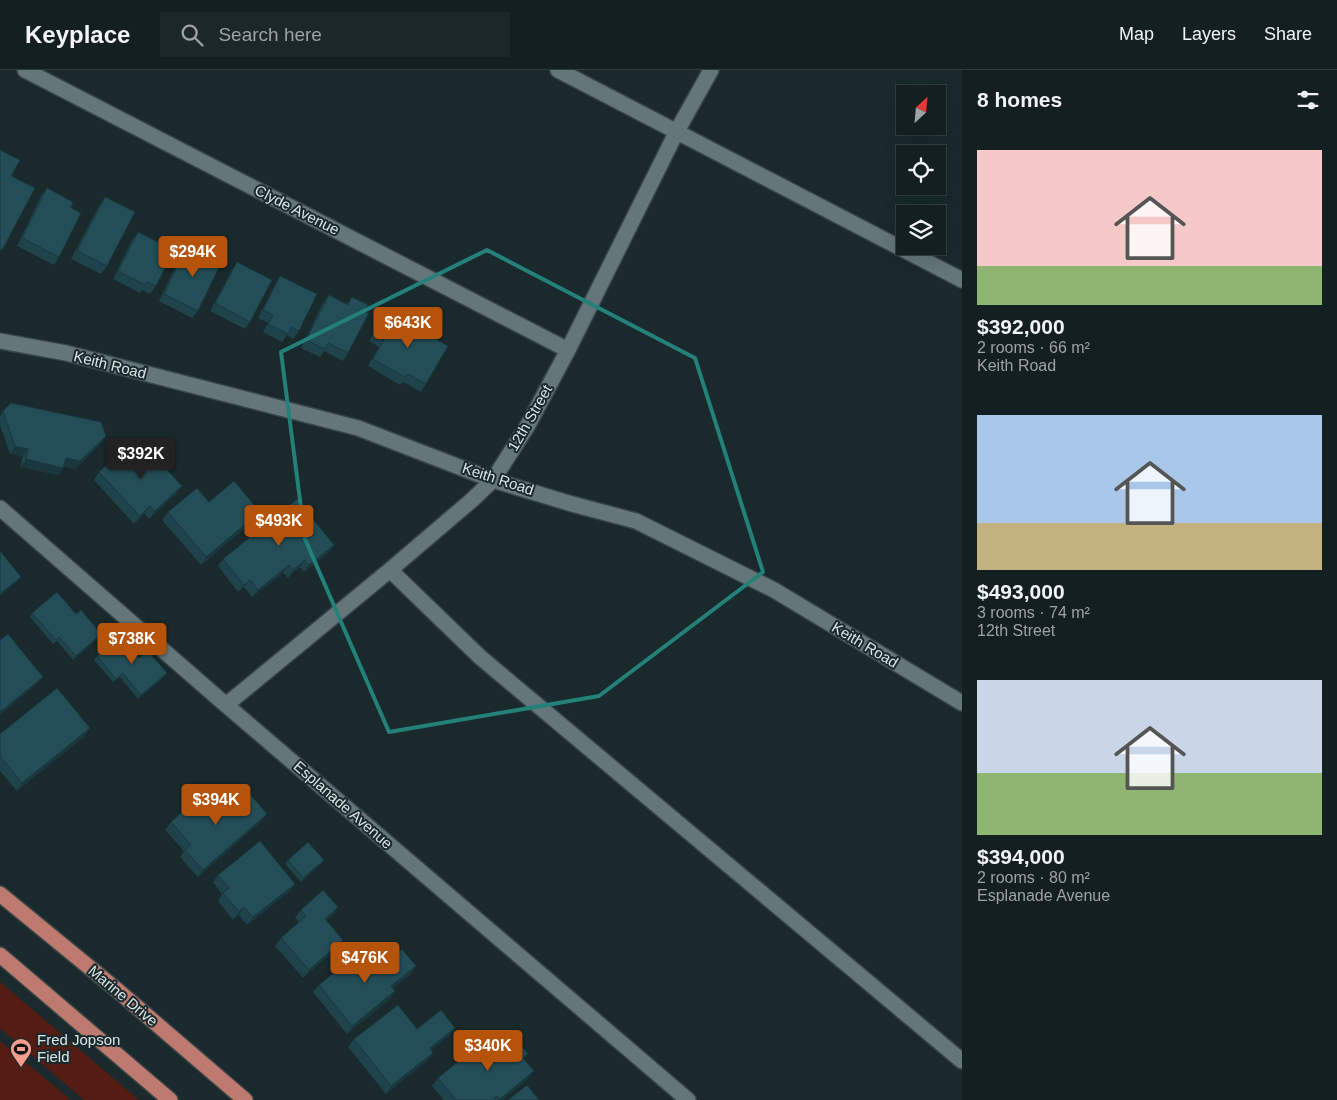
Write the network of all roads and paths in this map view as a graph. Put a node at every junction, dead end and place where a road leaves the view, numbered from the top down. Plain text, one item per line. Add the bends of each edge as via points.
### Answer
1 (25, 70) edge
2 (558, 70) edge
3 (711, 70) edge
4 (677, 131) junction
5 (962, 280) edge
6 (0, 341) edge
7 (568, 350) junction
8 (493, 480) junction
9 (0, 508) edge
10 (390, 570) junction
11 (962, 703) edge
12 (226, 705) junction
13 (0, 894) edge
14 (0, 955) edge
15 (962, 1061) edge
16 (170, 1100) edge
17 (245, 1100) edge
18 (688, 1100) edge

1 - 7 street, Clyde Avenue
2 - 4 street
3 - 4 street, 12th Street
4 - 5 street
4 - 7 street, 12th Street
6 - 8 street, Keith Road via 66,353 358,428
7 - 8 street, 12th Street via 528,425
8 - 10 street, 12th Street
8 - 11 street, Keith Road via 636,521 774,590
9 - 12 street, Esplanade Avenue
10 - 12 street, 12th Street
10 - 15 street via 480,657
12 - 18 street, Esplanade Avenue
13 - 17 main road, Marine Drive
14 - 16 main road

